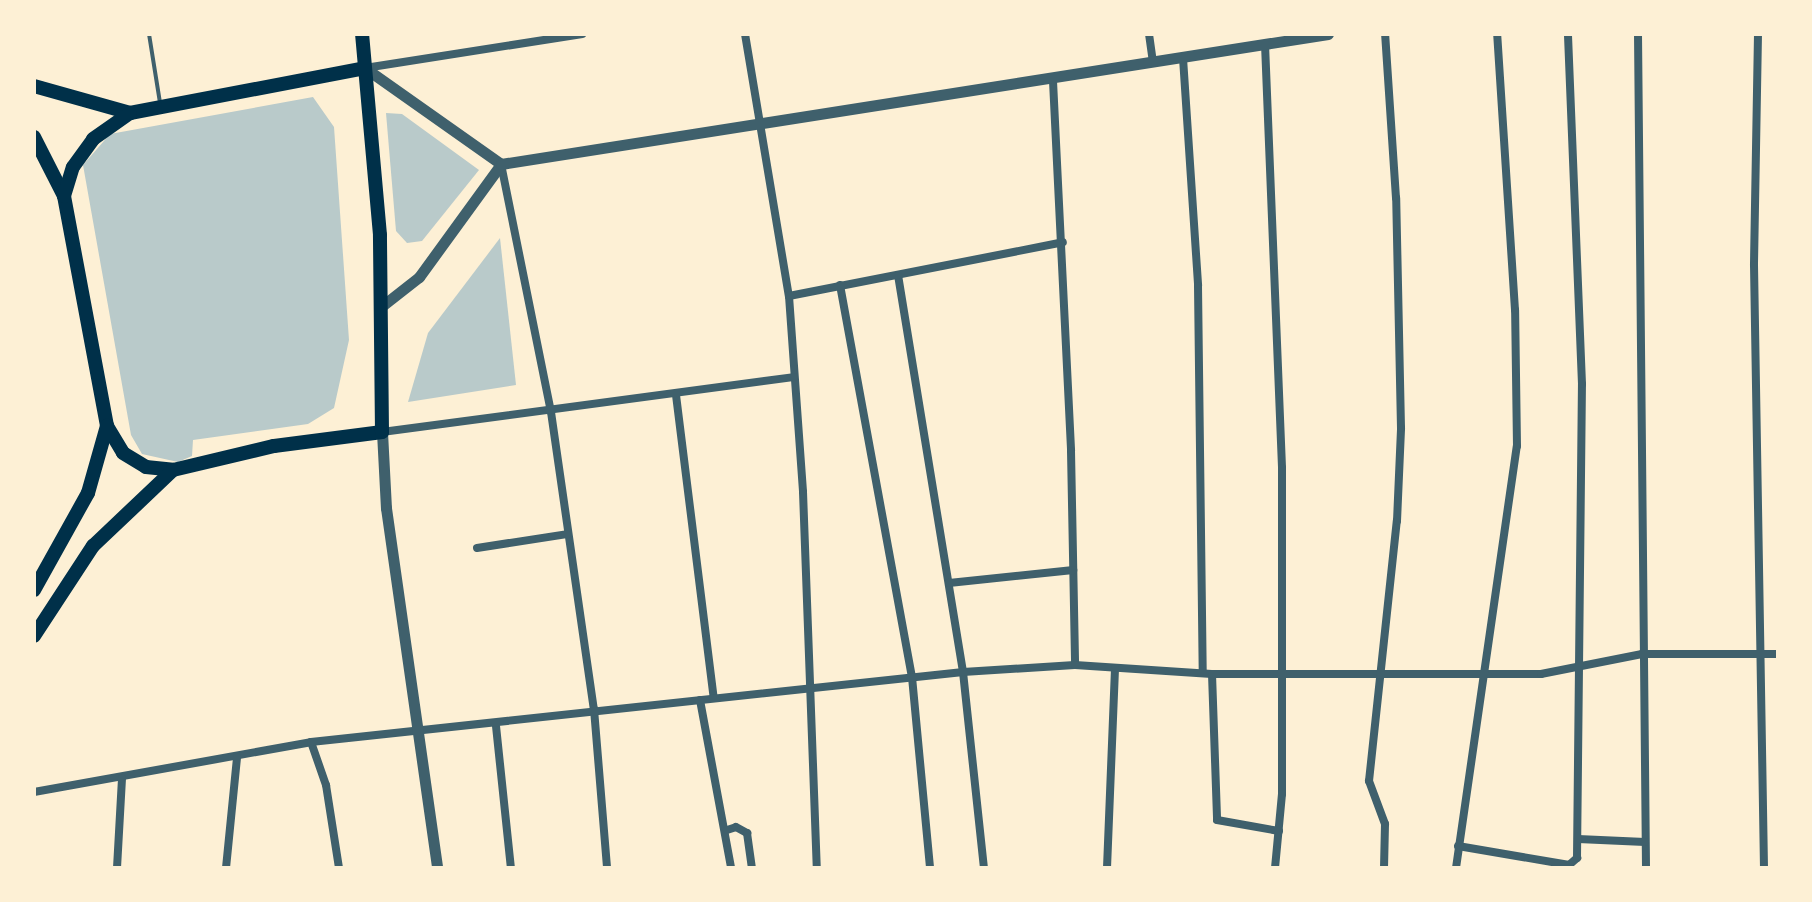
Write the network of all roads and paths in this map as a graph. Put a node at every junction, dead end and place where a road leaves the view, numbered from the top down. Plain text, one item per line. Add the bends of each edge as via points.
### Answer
1 (149, 34) edge
2 (362, 34) edge
3 (582, 34) edge
4 (745, 34) edge
5 (1149, 34) edge
6 (1328, 34) edge
7 (1385, 34) edge
8 (1497, 34) edge
9 (1568, 34) edge
10 (1638, 34) edge
11 (1758, 34) edge
12 (1265, 44) junction
13 (1183, 58) junction
14 (1153, 63) junction
15 (365, 68) junction
16 (1053, 81) junction
17 (34, 86) edge
18 (162, 109) junction
19 (130, 113) junction
20 (764, 126) junction
21 (34, 137) edge
22 (501, 164) junction
23 (64, 196) junction
24 (1063, 242) junction
25 (898, 275) junction
26 (840, 285) junction
27 (789, 296) junction
28 (382, 306) junction
29 (793, 377) junction
30 (676, 395) junction
31 (551, 412) junction
32 (107, 426) junction
33 (382, 432) junction
34 (173, 470) junction
35 (567, 534) junction
36 (477, 548) dead end
37 (1073, 570) junction
38 (949, 583) junction
39 (34, 590) edge
40 (34, 636) edge
41 (1642, 654) junction
42 (1778, 654) edge
43 (1763, 655) junction
44 (1577, 663) junction
45 (1075, 665) junction
46 (1115, 668) junction
47 (963, 672) junction
48 (1488, 672) junction
49 (1208, 673) junction
50 (1282, 673) junction
51 (1381, 673) junction
52 (912, 677) junction
53 (808, 689) junction
54 (714, 698) junction
55 (700, 700) junction
56 (594, 709) junction
57 (496, 726) junction
58 (419, 731) junction
59 (311, 742) junction
60 (237, 758) junction
61 (122, 778) junction
62 (34, 792) edge
63 (1764, 823) junction
64 (1778, 824) edge
65 (727, 830) junction
66 (1279, 831) junction
67 (1578, 839) junction
68 (1645, 842) junction
69 (1458, 846) junction
70 (1573, 866) edge
71 (117, 868) edge
72 (226, 868) edge
73 (339, 868) edge
74 (437, 868) edge
75 (511, 868) edge
76 (607, 868) edge
77 (731, 868) edge
78 (752, 868) edge
79 (817, 868) edge
80 (930, 868) edge
81 (984, 868) edge
82 (1107, 868) edge
83 (1275, 868) edge
84 (1384, 868) edge
85 (1456, 868) edge
86 (1646, 868) edge
87 (1764, 868) edge

1 - 18 lane
2 - 15 main road
3 - 15 street
4 - 20 street
5 - 14 street
6 - 12 street
7 - 51 street via 1399,255 1401,428
8 - 48 street via 1515,310 1517,446
9 - 44 street via 1582,384
10 - 41 street via 1645,376
11 - 43 street via 1754,265
12 - 13 street
12 - 50 street via 1282,468
13 - 14 street
13 - 49 street via 1198,286
14 - 16 street
15 - 18 main road
15 - 22 street
15 - 28 main road
16 - 20 street
16 - 24 street
17 - 19 main road via 75,102
18 - 19 main road
19 - 23 main road via 93,139 73,167
20 - 22 street
20 - 27 street
21 - 23 main road
22 - 28 street via 419,277
22 - 31 street
23 - 32 main road
24 - 25 street
24 - 37 street
25 - 26 street
25 - 38 street
26 - 27 street
26 - 52 street
27 - 29 street
28 - 33 main road
29 - 30 street
29 - 53 street via 809,614
30 - 31 street
30 - 54 street
31 - 33 street
31 - 35 street
32 - 34 main road via 113,442 134,461
32 - 39 main road via 88,493
33 - 34 main road via 274,446
33 - 58 street via 386,508
34 - 40 main road via 93,546
35 - 36 street
35 - 56 street
37 - 38 street
37 - 45 street
38 - 47 street
41 - 43 street
41 - 44 street
41 - 68 street
42 - 43 street
43 - 63 street
44 - 48 street via 1541,674
44 - 67 street
45 - 46 street
45 - 47 street
46 - 49 street
46 - 82 street
47 - 52 street
47 - 81 street
48 - 51 street
48 - 69 street
49 - 50 street
49 - 66 street via 1217,820
50 - 51 street
50 - 66 street
51 - 84 street via 1369,790 1385,824
52 - 53 street
52 - 80 street
53 - 54 street
53 - 79 street
54 - 55 street
55 - 56 street
55 - 65 street
56 - 57 street
56 - 76 street
57 - 58 street
57 - 75 street
58 - 59 street
58 - 74 street
59 - 60 street
59 - 73 street via 326,785
60 - 61 street
60 - 72 street
61 - 62 street
61 - 71 street
63 - 64 street
63 - 87 street
65 - 77 street
65 - 78 street via 736,827 747,833
66 - 83 street
67 - 68 street
67 - 70 street
68 - 86 street
69 - 70 street
69 - 85 street

